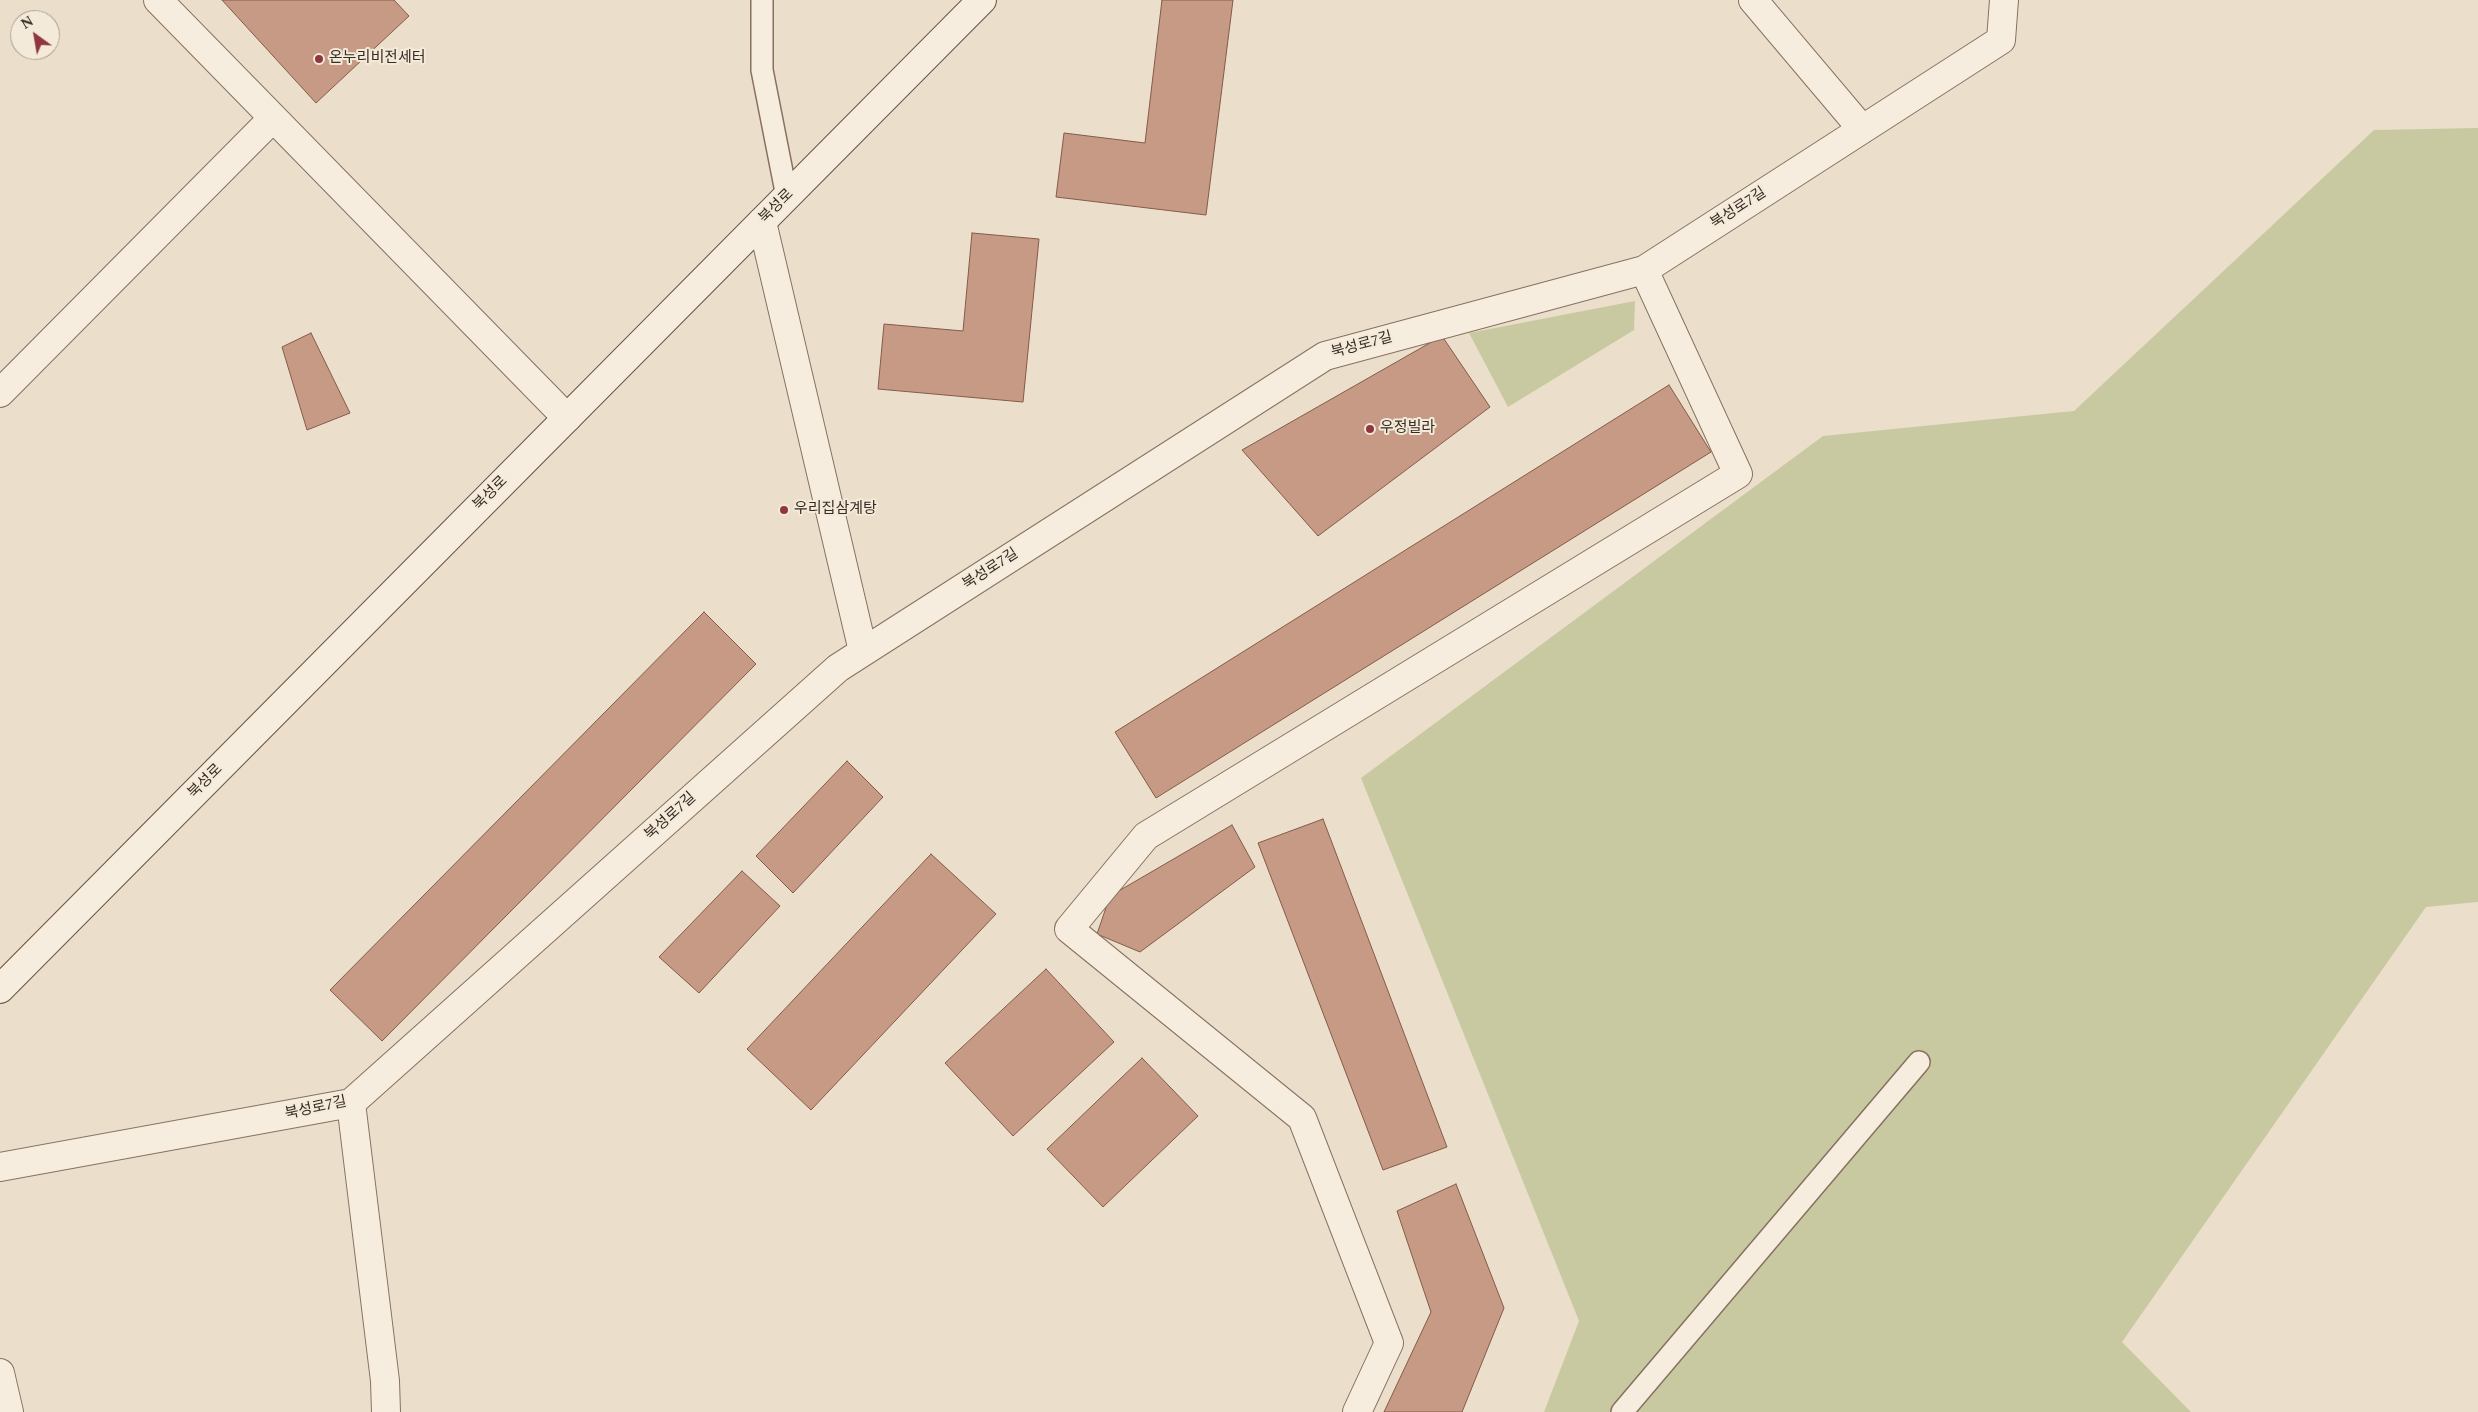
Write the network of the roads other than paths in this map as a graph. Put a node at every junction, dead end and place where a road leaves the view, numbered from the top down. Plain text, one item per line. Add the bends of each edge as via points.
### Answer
1 (158, 0) edge
2 (762, 0) edge
3 (982, 0) edge
4 (1753, 0) edge
5 (2004, 0) edge
6 (273, 118) junction
7 (1862, 129) junction
8 (787, 198) junction
9 (762, 222) junction
10 (1644, 270) junction
11 (0, 393) edge
12 (567, 418) junction
13 (863, 651) junction
14 (0, 989) edge
15 (1919, 1062) dead end
16 (351, 1103) junction
17 (0, 1167) edge
18 (0, 1373) edge
19 (9, 1412) edge
20 (386, 1412) edge
21 (1357, 1412) edge
22 (1622, 1412) edge

1 - 6 street
2 - 8 lane via 762,70
3 - 8 street, 북성로
4 - 7 street
5 - 7 street, 북성로7길 via 2000,40
6 - 11 street
6 - 12 street
7 - 10 street, 북성로7길
8 - 9 street, 북성로
9 - 12 street, 북성로
9 - 13 street
10 - 13 street, 북성로7길 via 1325,356
10 - 21 street via 1738,474 1146,836 1069,929 1302,1118 1389,1343
12 - 14 street, 북성로
13 - 16 street, 북성로7길 via 838,668
15 - 22 lane
16 - 17 street, 북성로7길
16 - 20 street
18 - 19 street

